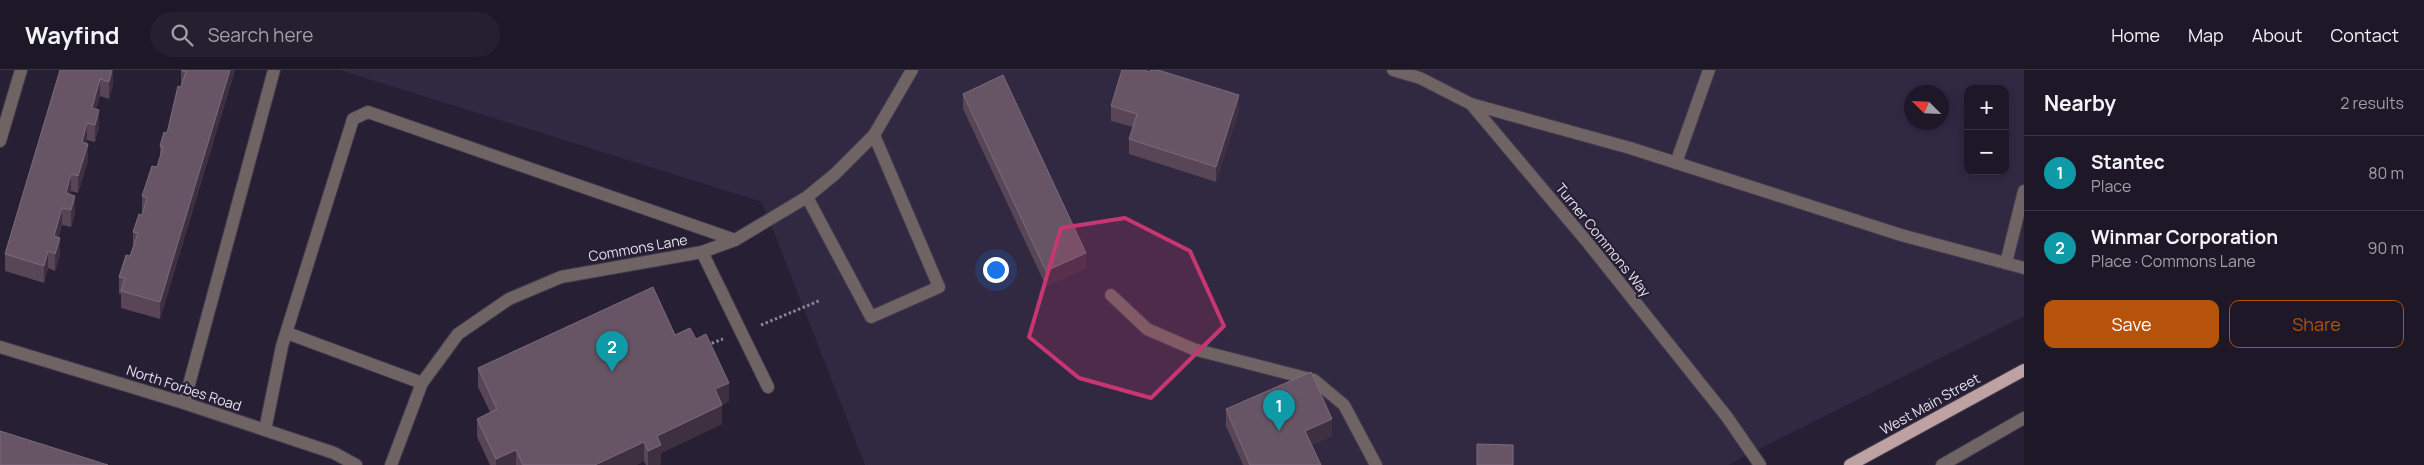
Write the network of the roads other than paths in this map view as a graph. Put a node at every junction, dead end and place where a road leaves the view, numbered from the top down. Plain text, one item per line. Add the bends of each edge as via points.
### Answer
1 (22, 70) edge
2 (274, 70) edge
3 (912, 70) edge
4 (1393, 70) edge
5 (1709, 70) edge
6 (1471, 104) junction
7 (874, 135) junction
8 (0, 141) edge
9 (1676, 162) junction
10 (2024, 192) edge
11 (807, 197) junction
12 (735, 240) junction
13 (702, 252) junction
14 (2006, 263) junction
15 (2024, 268) edge
16 (1111, 295) dead end
17 (287, 333) junction
18 (0, 347) edge
19 (2024, 370) edge
20 (422, 383) junction
21 (768, 387) dead end
22 (184, 403) junction
23 (2024, 418) edge
24 (265, 430) junction
25 (356, 465) edge
26 (392, 465) edge
27 (1376, 465) edge
28 (1760, 465) edge
29 (1850, 465) edge
30 (1942, 465) edge

1 - 8 street
2 - 22 street
3 - 7 street, Commons Lane
4 - 6 street, Turner Commons Way via 1420,78
5 - 9 street
6 - 9 street
6 - 28 street, Turner Commons Way via 1727,416
7 - 11 street, Commons Lane
7 - 11 street via 939,287 871,317
9 - 14 street via 1901,235
10 - 14 street
11 - 12 street, Commons Lane
12 - 13 street, Commons Lane
12 - 17 street via 368,112 352,119
13 - 20 street, Commons Lane via 561,277 509,299 458,334
13 - 21 street
14 - 15 street
16 - 27 street via 1147,329 1192,349 1314,380 1344,405
17 - 20 street
17 - 24 street
18 - 22 street, North Forbes Road
19 - 29 main road, West Main Street
20 - 26 street, Commons Lane
22 - 24 street, North Forbes Road
23 - 30 street
24 - 25 street, North Forbes Road via 334,453

